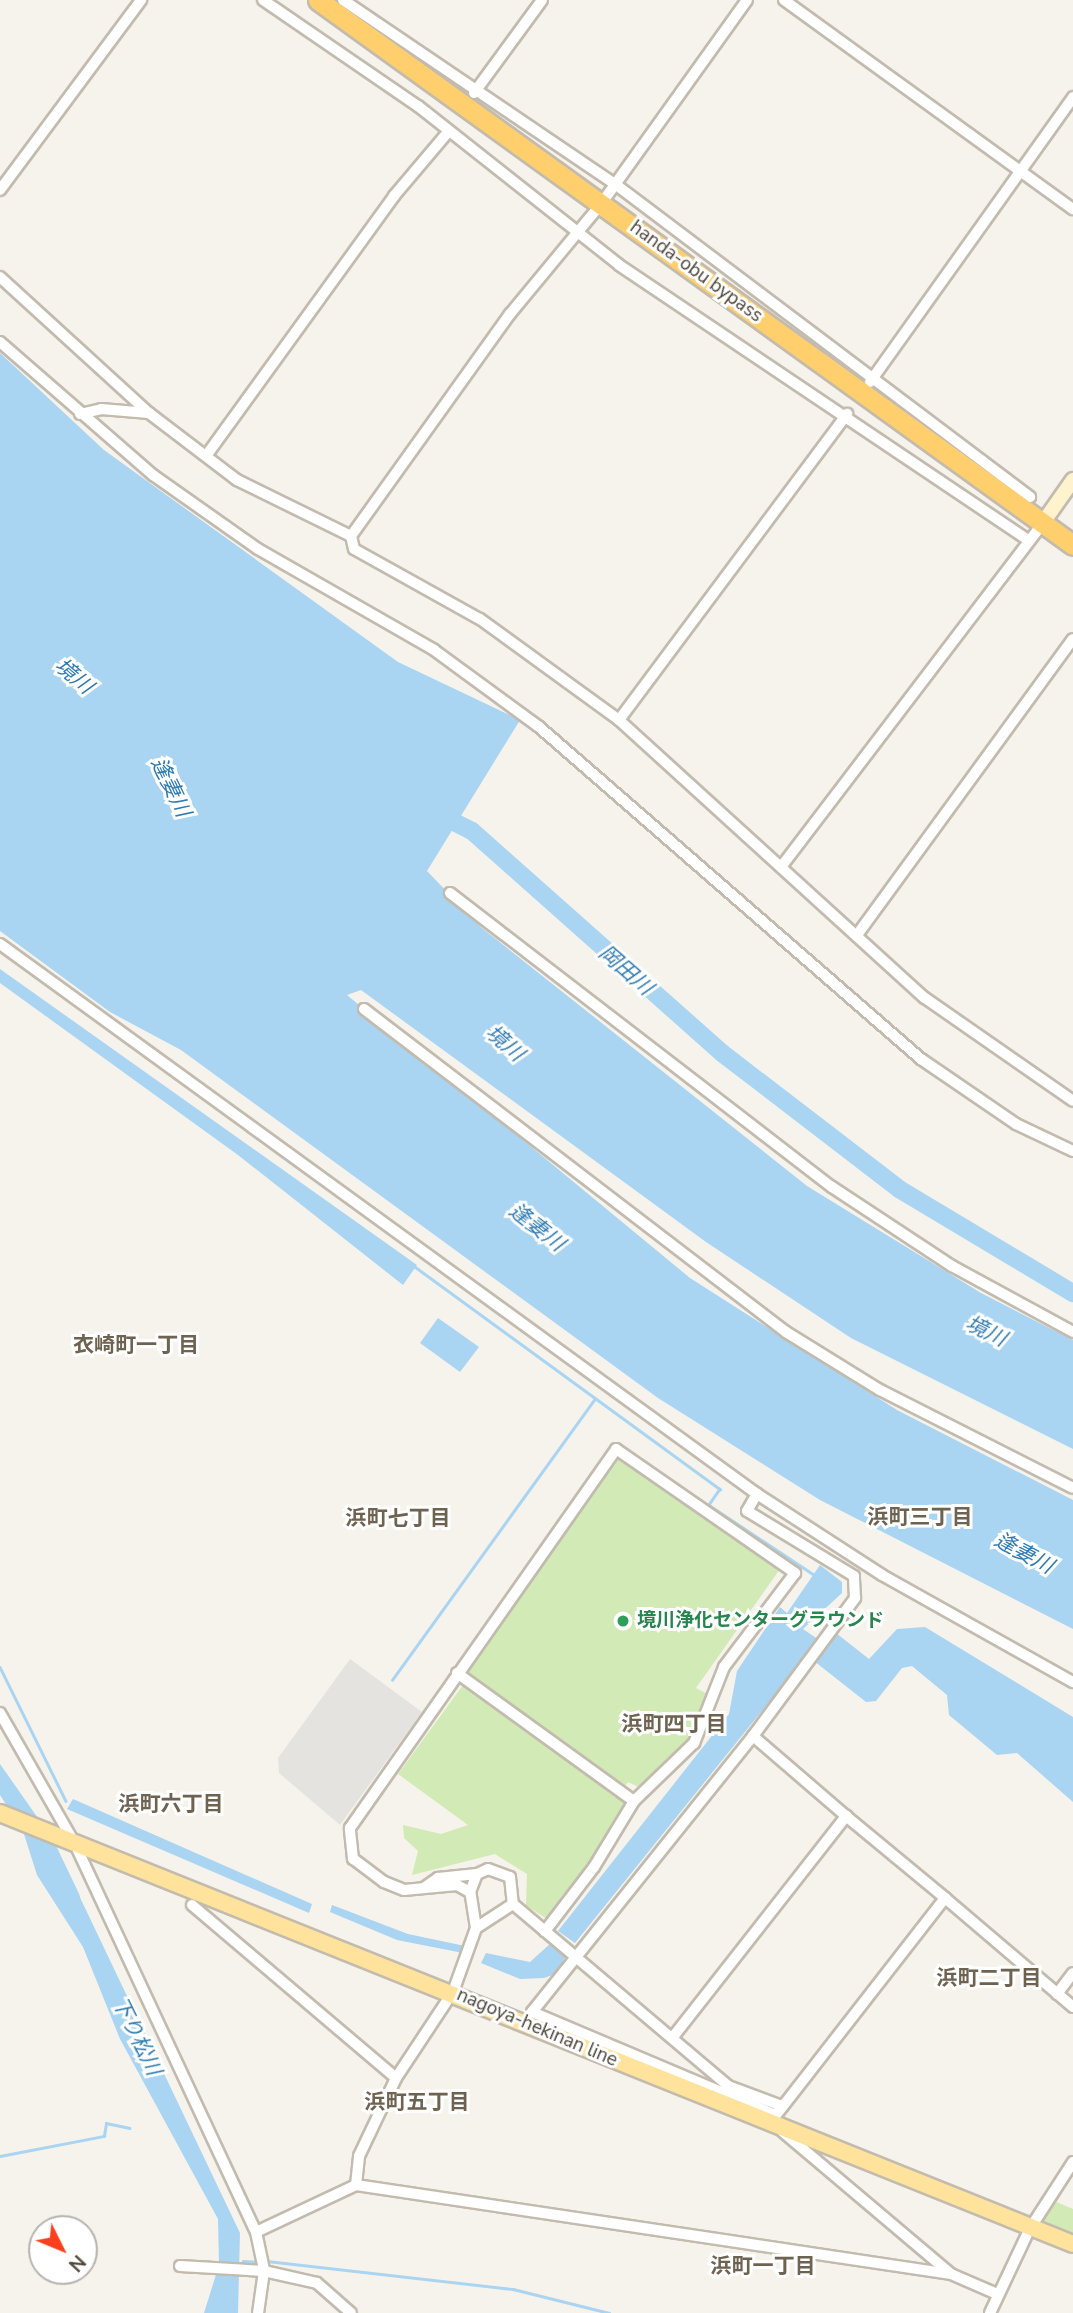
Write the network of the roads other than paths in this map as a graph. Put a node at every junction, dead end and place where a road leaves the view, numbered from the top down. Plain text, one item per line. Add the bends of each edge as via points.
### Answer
1 (141, 0) edge
2 (263, 0) edge
3 (317, 0) edge
4 (343, 0) edge
5 (542, 0) edge
6 (747, 0) edge
7 (784, 0) edge
8 (474, 93) junction
9 (1073, 97) edge
10 (448, 132) junction
11 (1020, 172) junction
12 (615, 184) junction
13 (0, 190) edge
14 (606, 197) dead end
15 (597, 209) dead end
16 (1073, 209) edge
17 (579, 234) junction
18 (0, 277) edge
19 (0, 342) edge
20 (870, 382) junction
21 (149, 413) junction
22 (80, 414) junction
23 (847, 414) junction
24 (206, 456) junction
25 (1073, 480) edge
26 (1030, 497) dead end
27 (1042, 524) junction
28 (351, 537) junction
29 (1029, 541) junction
30 (1073, 545) edge
31 (1073, 639) edge
32 (619, 720) junction
33 (781, 867) junction
34 (450, 893) dead end
35 (857, 935) junction
36 (0, 944) edge
37 (364, 1009) dead end
38 (1073, 1101) edge
39 (1073, 1151) edge
40 (1073, 1332) edge
41 (1073, 1488) edge
42 (757, 1494) junction
43 (457, 1673) junction
44 (1073, 1682) edge
45 (0, 1713) edge
46 (753, 1736) junction
47 (634, 1801) junction
48 (0, 1813) edge
49 (846, 1816) junction
50 (67, 1840) junction
51 (477, 1874) junction
52 (422, 1888) junction
53 (470, 1892) junction
54 (945, 1898) junction
55 (513, 1904) junction
56 (192, 1905) dead end
57 (476, 1928) junction
58 (545, 1931) junction
59 (574, 1957) junction
60 (1073, 1973) edge
61 (453, 1992) junction
62 (1057, 1994) junction
63 (1073, 2007) edge
64 (673, 2036) junction
65 (396, 2078) junction
66 (782, 2106) junction
67 (776, 2126) junction
68 (1073, 2162) edge
69 (356, 2185) junction
70 (1029, 2230) junction
71 (256, 2232) junction
72 (1073, 2244) edge
73 (180, 2266) dead end
74 (261, 2271) junction
75 (951, 2274) junction
76 (997, 2294) junction
77 (258, 2313) edge
78 (351, 2313) edge
79 (990, 2313) edge

1 - 13 street
2 - 10 street
3 - 27 highway, handa-obu bypass
4 - 8 street
5 - 8 street
6 - 12 street
7 - 11 street
8 - 12 street
9 - 11 street
10 - 17 street
10 - 24 street via 394,196
11 - 16 street
11 - 20 street
12 - 14 street
12 - 20 street
15 - 17 street
17 - 23 street
17 - 28 street via 510,314
18 - 21 street
19 - 22 street
20 - 26 street
21 - 22 street via 101,409
21 - 24 street
22 - 39 street via 258,549 380,614 527,718 660,826 921,1059 1016,1124
23 - 29 street
23 - 32 street
24 - 28 street via 264,497
25 - 27 street
27 - 29 street
27 - 30 highway, handa-obu bypass
28 - 32 street via 354,549 480,619
29 - 33 street
31 - 35 street
32 - 33 street
33 - 35 street
34 - 40 street via 832,1187 975,1280
35 - 38 street via 974,1037
36 - 42 street
37 - 41 street via 786,1332 880,1390
42 - 44 street via 882,1575
42 - 46 street via 747,1511 853,1576 855,1598
43 - 47 street
43 - 47 street via 616,1449 795,1573 723,1667 694,1743
43 - 52 street via 350,1828 353,1859 384,1882
45 - 50 street
46 - 49 street
46 - 59 street
47 - 58 street via 594,1867
48 - 50 main road, nagoya-hekinan line
49 - 54 street
49 - 64 street
50 - 61 main road, nagoya-hekinan line
50 - 71 street
51 - 52 street via 438,1878
51 - 53 street
51 - 55 street via 501,1870 510,1877
52 - 53 street via 457,1885
53 - 57 street
54 - 62 street
54 - 66 street
55 - 57 street
55 - 58 street
56 - 65 street
57 - 61 street
58 - 59 street
59 - 64 street
59 - 66 street via 532,2012 776,2115
60 - 62 street
61 - 65 street
61 - 67 main road, nagoya-hekinan line
62 - 63 street
64 - 66 street via 728,2085
65 - 69 street via 359,2156
67 - 70 main road, nagoya-hekinan line
67 - 75 street
68 - 70 street
69 - 71 street
69 - 75 street
70 - 72 main road, nagoya-hekinan line
70 - 76 street
71 - 74 street
73 - 74 street
74 - 77 street
74 - 78 street via 317,2283
75 - 76 street
76 - 79 street

